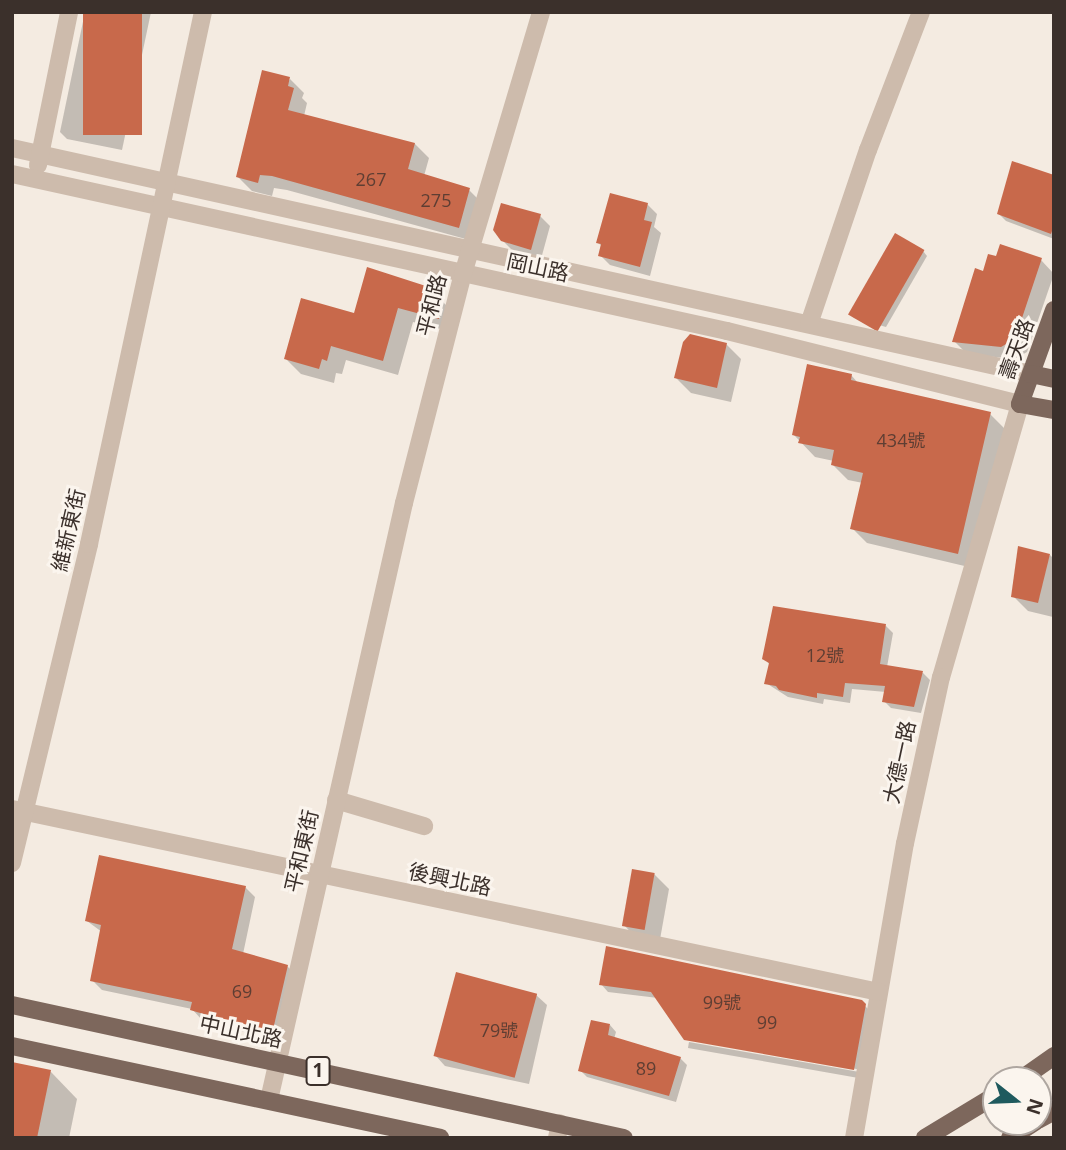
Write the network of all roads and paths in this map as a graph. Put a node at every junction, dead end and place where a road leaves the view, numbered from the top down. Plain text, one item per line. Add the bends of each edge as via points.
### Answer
1 (69, 12) edge
2 (203, 12) edge
3 (541, 12) edge
4 (921, 12) edge
5 (12, 148) edge
6 (40, 154) junction
7 (12, 174) edge
8 (35, 178) junction
9 (166, 182) junction
10 (162, 206) junction
11 (469, 251) junction
12 (463, 274) junction
13 (1054, 310) edge
14 (809, 324) junction
15 (1031, 374) junction
16 (1054, 379) edge
17 (1020, 404) junction
18 (1054, 410) edge
19 (378, 611) joint
20 (336, 800) junction
21 (18, 811) edge
22 (424, 826) dead end
23 (12, 863) edge
24 (319, 875) junction
25 (879, 992) junction
26 (12, 1005) edge
27 (12, 1046) edge
28 (278, 1063) junction
29 (269, 1100) junction
30 (982, 1103) edge
31 (558, 1130) edge
32 (440, 1138) edge
33 (625, 1138) edge
34 (854, 1138) edge
35 (925, 1138) edge

1 - 6 street
2 - 9 street, 維新東街
3 - 11 street, 平和路
4 - 14 street
5 - 6 street, 岡山路
6 - 8 street
6 - 9 street, 岡山路
7 - 8 street, 岡山路
8 - 10 street, 岡山路
9 - 10 street, 維新東街
9 - 11 street, 岡山路
10 - 12 street, 岡山路
10 - 21 street, 維新東街 via 89,544
11 - 12 street, 平和路
11 - 14 street, 岡山路
12 - 17 street, 岡山路 via 727,331
12 - 19 street, 平和路
13 - 15 main road, 壽天路
14 - 15 street, 岡山路
15 - 16 main road, 岡山路
15 - 17 main road, 壽天路
17 - 18 main road, 岡山路
17 - 25 street, 大德一路 via 941,677
19 - 20 street, 平和東街
20 - 22 street
20 - 24 street, 平和東街
21 - 23 street, 維新東街
21 - 24 street, 後興北路
24 - 25 street, 後興北路
24 - 28 street, 平和東街
25 - 34 street, 大德一路
26 - 28 main road, 中山北路 / 1
27 - 29 main road, 1
28 - 29 street, 平和東街
28 - 31 main road, 中山北路 / 1
29 - 32 main road, 1
30 - 35 main road
31 - 33 main road, 中山北路 / 1

